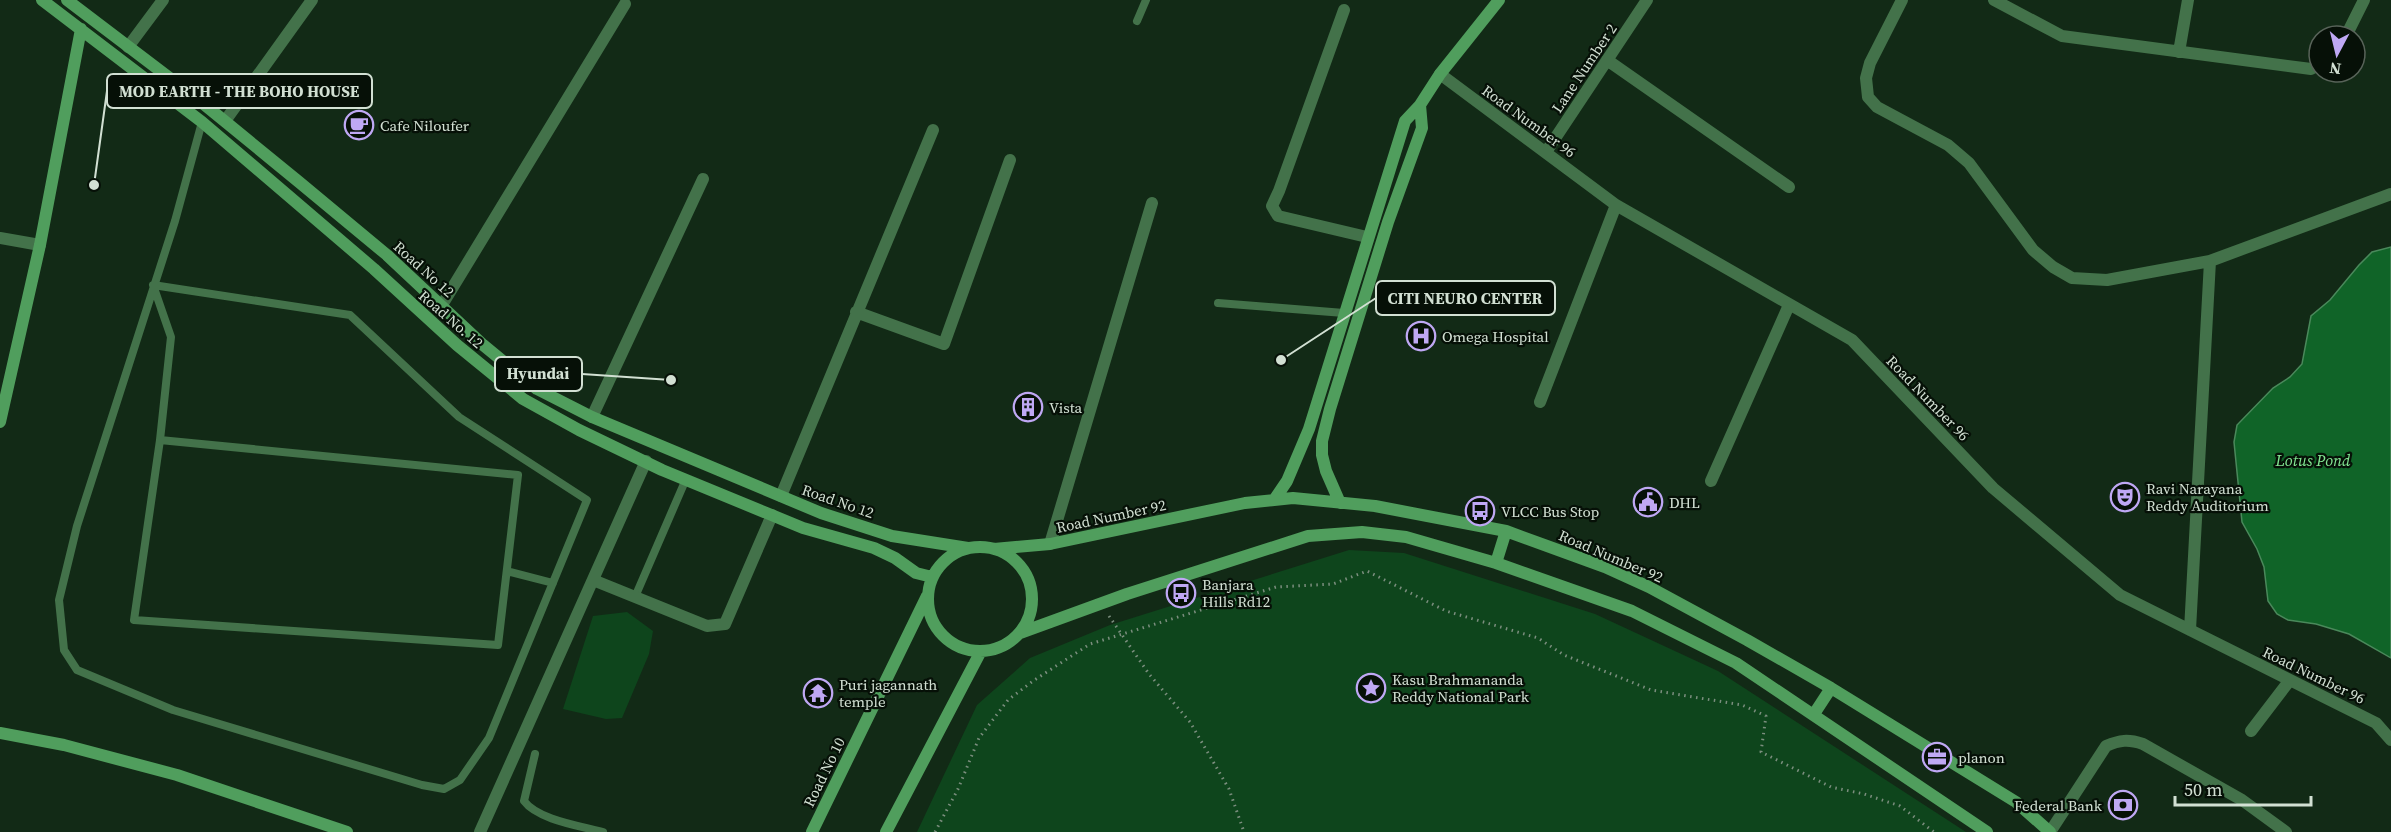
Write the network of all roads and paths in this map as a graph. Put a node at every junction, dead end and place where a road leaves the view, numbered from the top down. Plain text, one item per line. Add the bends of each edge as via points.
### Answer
1 (42, 0) edge
2 (68, 0) edge
3 (163, 0) edge
4 (312, 0) edge
5 (1146, 0) edge
6 (1499, 0) edge
7 (1647, 0) edge
8 (1902, 0) edge
9 (1994, 0) edge
10 (2188, 0) edge
11 (2364, 0) edge
12 (625, 4) dead end
13 (1344, 10) dead end
14 (1137, 21) dead end
15 (2352, 24) edge
16 (81, 30) junction
17 (128, 47) junction
18 (2179, 52) junction
19 (1607, 60) junction
20 (2307, 68) edge
21 (1440, 74) junction
22 (1420, 105) junction
23 (225, 121) junction
24 (202, 122) junction
25 (933, 130) dead end
26 (1546, 152) junction
27 (1010, 160) dead end
28 (702, 179) dead end
29 (1789, 187) dead end
30 (2388, 199) edge
31 (1152, 203) dead end
32 (1616, 205) junction
33 (1367, 237) junction
34 (0, 238) edge
35 (40, 245) junction
36 (2210, 261) junction
37 (153, 285) junction
38 (1218, 303) dead end
39 (1789, 304) junction
40 (442, 305) junction
41 (856, 312) junction
42 (1344, 313) junction
43 (1540, 402) dead end
44 (592, 417) junction
45 (0, 422) edge
46 (160, 440) junction
47 (646, 462) junction
48 (686, 479) junction
49 (1711, 481) dead end
50 (781, 496) junction
51 (1274, 501) junction
52 (1340, 502) junction
53 (772, 514) junction
54 (1506, 531) junction
55 (1050, 543) junction
56 (968, 548) junction
57 (994, 549) junction
58 (1496, 562) junction
59 (507, 571) junction
60 (932, 577) junction
61 (593, 580) junction
62 (553, 583) junction
63 (927, 595) junction
64 (635, 597) junction
65 (1100, 605) junction
66 (2190, 630) junction
67 (1020, 633) junction
68 (1122, 634) junction
69 (981, 651) junction
70 (2290, 680) junction
71 (1831, 688) junction
72 (1814, 714) junction
73 (2251, 731) dead end
74 (0, 733) edge
75 (2391, 740) edge
76 (535, 753) dead end
77 (347, 832) edge
78 (480, 832) edge
79 (603, 832) edge
80 (812, 832) edge
81 (886, 832) edge
82 (935, 832) edge
83 (1244, 832) edge
84 (1934, 832) edge
85 (1988, 832) edge
86 (2050, 832) edge
87 (2286, 832) edge

1 - 16 main road, Road No. 12
2 - 17 main road, Road No 12
3 - 17 street
4 - 23 street
5 - 14 lane
6 - 21 main road
7 - 19 street, Lane Number 2
8 - 36 street via 1870,63 1866,78 1868,97 1877,107 1948,145 1969,163 2033,250 2053,267 2072,278 2107,280
9 - 18 street via 2062,36
10 - 18 street
11 - 15 street
12 - 40 street
13 - 33 street via 1272,207 1278,216
16 - 24 main road, Road No. 12
16 - 35 main road
17 - 23 main road, Road No 12
18 - 20 street
19 - 26 street, Lane Number 2
19 - 29 street
21 - 22 main road
21 - 26 street, Road Number 96
22 - 33 main road via 1405,121
22 - 52 main road via 1422,128 1388,222 1322,441 1326,471
23 - 40 main road, Road No 12
24 - 37 lane
24 - 47 main road, Road No. 12 via 523,399
25 - 41 street
26 - 32 street, Road Number 96
27 - 41 street via 944,344
28 - 44 street
30 - 36 street
31 - 55 street
32 - 39 street, Road Number 96
32 - 43 street
33 - 42 main road
34 - 35 street
35 - 45 main road
36 - 66 street
37 - 46 lane via 171,337
37 - 62 lane via 350,315 459,417 587,500
37 - 62 lane via 77,526 59,600 64,650 77,670 173,710 444,789 460,780 489,738
38 - 42 lane
39 - 49 street
39 - 66 street, Road Number 96 via 1852,340 1993,488 2120,596
40 - 44 main road, Road No 12 via 537,389
41 - 50 street
42 - 51 main road via 1309,429
44 - 50 main road, Road No 12
46 - 59 lane via 518,475
46 - 59 lane via 134,620 498,645
47 - 48 main road, Road No. 12
47 - 61 street
48 - 53 main road, Road No. 12
48 - 64 lane
50 - 56 main road, Road No 12 via 892,536
51 - 52 main road, Road Number 92 via 1293,498
51 - 55 main road, Road Number 92 via 1245,503
52 - 54 main road, Road Number 92
53 - 60 main road, Road No. 12 via 803,528 874,548 916,573
53 - 64 street via 725,624 706,626
54 - 58 main road
54 - 71 main road, Road Number 92 via 1649,587
55 - 57 main road, Road Number 92
56 - 57 main road
56 - 60 main road via 947,558
57 - 67 main road via 1022,568 1030,584 1029,618
58 - 65 main road via 1406,537 1362,532 1308,536
58 - 72 main road via 1632,611 1736,663
59 - 62 lane
60 - 63 main road
61 - 64 street
61 - 78 street
63 - 69 main road via 929,613 948,641 964,649
63 - 80 main road, Road No 10
65 - 67 main road
65 - 68 path
66 - 70 street, Road Number 96
67 - 69 main road via 1002,645
68 - 82 path via 1090,644 1008,700 979,738
68 - 83 path via 1149,674 1190,722 1229,789
68 - 84 path via 1276,586 1332,584 1367,571 1446,611 1538,638 1564,655 1651,690 1742,705 1758,712 1766,716 1761,752 1831,787 1900,806
69 - 81 main road
70 - 73 street
70 - 75 street, Road Number 96 via 2376,723
71 - 72 main road
71 - 86 main road, Road Number 92 via 2016,802
72 - 85 main road
74 - 77 main road via 177,775
76 - 79 lane via 524,801 529,807
86 - 87 street via 2106,746 2132,740 2242,800

